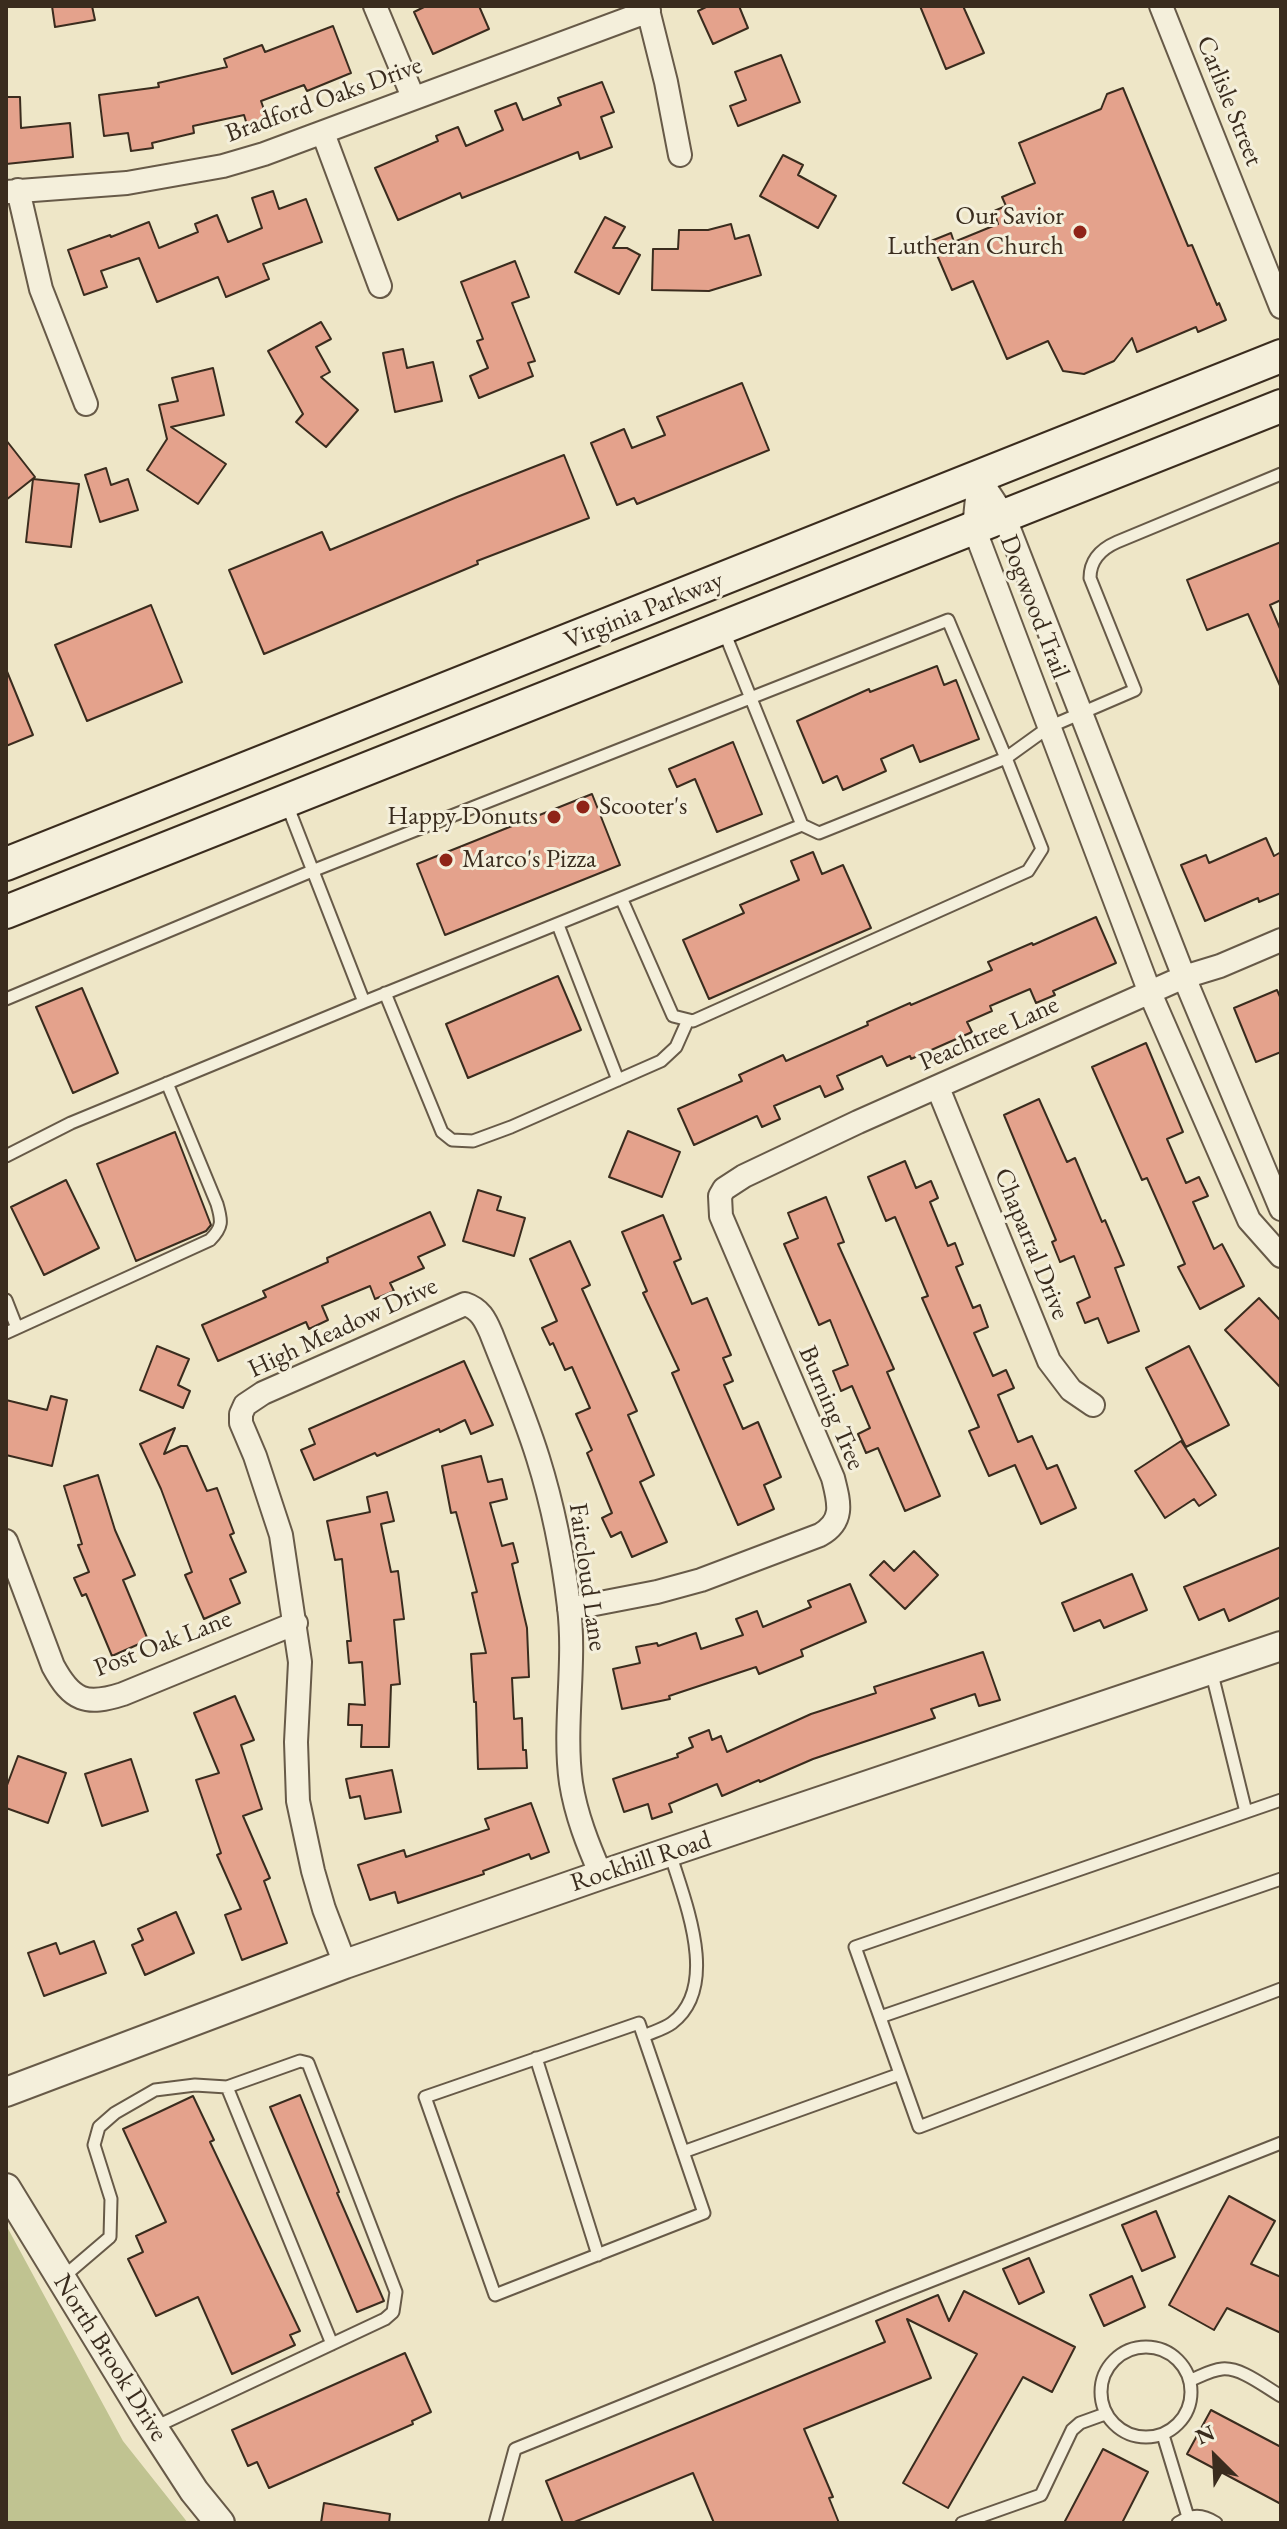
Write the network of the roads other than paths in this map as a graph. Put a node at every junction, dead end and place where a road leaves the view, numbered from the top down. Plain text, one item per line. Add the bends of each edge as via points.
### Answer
1 (375, 6) edge
2 (1161, 6) edge
3 (648, 8) edge
4 (413, 97) junction
5 (323, 133) junction
6 (680, 155) dead end
7 (12, 191) edge
8 (380, 286) dead end
9 (1281, 307) edge
10 (1281, 356) edge
11 (86, 404) dead end
12 (1281, 406) edge
13 (1281, 474) edge
14 (979, 478) junction
15 (1004, 516) junction
16 (974, 528) junction
17 (723, 627) junction
18 (751, 698) junction
19 (1080, 712) junction
20 (1049, 727) junction
21 (1006, 758) junction
22 (270, 759) junction
23 (286, 801) junction
24 (802, 825) junction
25 (6, 864) edge
26 (312, 871) junction
27 (622, 900) junction
28 (6, 912) edge
29 (558, 925) junction
30 (1281, 940) edge
31 (1184, 977) junction
32 (385, 993) junction
33 (1150, 993) junction
34 (6, 999) edge
35 (364, 1002) junction
36 (688, 1020) junction
37 (618, 1080) junction
38 (167, 1083) junction
39 (938, 1088) junction
40 (6, 1156) edge
41 (724, 1189) joint
42 (1281, 1207) edge
43 (1249, 1220) junction
44 (1281, 1256) edge
45 (6, 1300) edge
46 (465, 1304) joint
47 (12, 1330) edge
48 (1093, 1405) dead end
49 (6, 1541) edge
50 (569, 1609) junction
51 (296, 1623) junction
52 (1281, 1646) edge
53 (1211, 1670) junction
54 (1281, 1800) edge
55 (1246, 1812) junction
56 (670, 1852) junction
57 (601, 1875) junction
58 (1281, 1879) edge
59 (345, 1964) junction
60 (1281, 1989) edge
61 (880, 2017) junction
62 (644, 2036) junction
63 (536, 2058) junction
64 (900, 2074) junction
65 (227, 2087) junction
66 (6, 2092) edge
67 (1281, 2143) edge
68 (683, 2152) junction
69 (6, 2188) edge
70 (598, 2255) junction
71 (61, 2278) junction
72 (332, 2344) junction
73 (1191, 2380) junction
74 (1281, 2396) edge
75 (1105, 2414) junction
76 (153, 2428) junction
77 (1163, 2435) junction
78 (1183, 2520) edge
79 (220, 2523) edge
80 (495, 2523) edge
81 (962, 2523) edge
82 (1216, 2523) edge

1 - 4 street
2 - 9 street, Carlisle Street
3 - 4 street, Bradford Oaks Drive
3 - 6 street
4 - 5 street, Bradford Oaks Drive
5 - 7 street, Bradford Oaks Drive via 223,166 127,183
5 - 8 street
7 - 11 street via 41,289
10 - 14 main road, Virginia Parkway
12 - 15 main road, Virginia Parkway
13 - 19 lane via 1097,555 1090,578 1135,690
14 - 15 street, Dogwood Trail
14 - 16 street, Dogwood Trail
14 - 22 main road, Virginia Parkway
15 - 16 main road, Virginia Parkway
15 - 19 street, Dogwood Trail
16 - 17 main road, Virginia Parkway
16 - 20 street, Dogwood Trail
17 - 18 lane
17 - 23 main road, Virginia Parkway
18 - 21 lane via 948,620
18 - 24 lane
18 - 26 lane
19 - 20 lane
19 - 31 street, Dogwood Trail
20 - 21 lane
20 - 33 street, Dogwood Trail
21 - 24 lane via 819,833
21 - 36 lane via 1042,849 1028,871
22 - 23 main road
22 - 25 main road, Virginia Parkway
23 - 26 lane
23 - 28 main road, Virginia Parkway
24 - 27 lane
26 - 34 lane
26 - 35 lane
27 - 29 lane
27 - 36 lane via 673,1016
29 - 32 lane
29 - 37 lane
30 - 31 street, Peachtree Lane
31 - 33 street, Peachtree Lane
31 - 42 street, Dogwood Trail
32 - 35 lane
32 - 37 lane via 442,1132 452,1140 473,1141
33 - 39 street, Peachtree Lane
33 - 43 street, Dogwood Trail
35 - 38 lane
36 - 37 lane via 676,1047 661,1061
38 - 40 lane
38 - 47 lane via 217,1204 220,1230 210,1240
39 - 41 street, Peachtree Lane
39 - 48 street, Chaparral Drive via 1049,1361 1071,1390
41 - 50 street, Burning Tree via 721,1216 833,1478 836,1522 820,1535 701,1580
42 - 43 street
43 - 44 street, Dogwood Trail
45 - 47 lane
46 - 50 street, Faircloud Lane via 487,1324 537,1456
46 - 51 street, High Meadow Drive via 245,1405 241,1423 281,1535
49 - 51 street, Post Oak Lane via 53,1666 63,1685 89,1701 123,1694
50 - 57 street, Faircloud Lane via 571,1782
51 - 59 street, High Meadow Drive via 298,1801 317,1884
52 - 53 street, Rockhill Road
53 - 55 lane
53 - 56 street, Rockhill Road
54 - 55 lane
55 - 61 lane via 855,1947
56 - 57 street, Rockhill Road
56 - 62 lane via 699,1971 689,2004 672,2023
57 - 59 street, Rockhill Road
58 - 61 lane
59 - 66 street, Rockhill Road
60 - 64 lane via 919,2127
61 - 64 lane
62 - 63 lane via 639,2023
62 - 68 lane
63 - 70 lane
63 - 70 lane via 425,2097 495,2295
64 - 68 lane
65 - 71 lane via 155,2090 99,2127 94,2145 111,2199 110,2237
65 - 72 lane
65 - 72 lane via 300,2061 308,2063 396,2292 393,2312 385,2319
67 - 80 lane via 515,2449
68 - 70 lane via 704,2213
69 - 71 street, North Brook Drive
71 - 76 street, North Brook Drive
72 - 76 lane
73 - 74 lane via 1227,2368
73 - 75 lane via 1180,2360 1162,2348 1140,2346 1119,2354 1105,2371 1100,2392
73 - 77 lane via 1191,2402 1181,2422
75 - 77 lane via 1120,2430 1141,2438
75 - 81 lane via 1072,2430 1041,2495
76 - 79 street, North Brook Drive
77 - 78 lane
78 - 82 lane via 1205,2516

